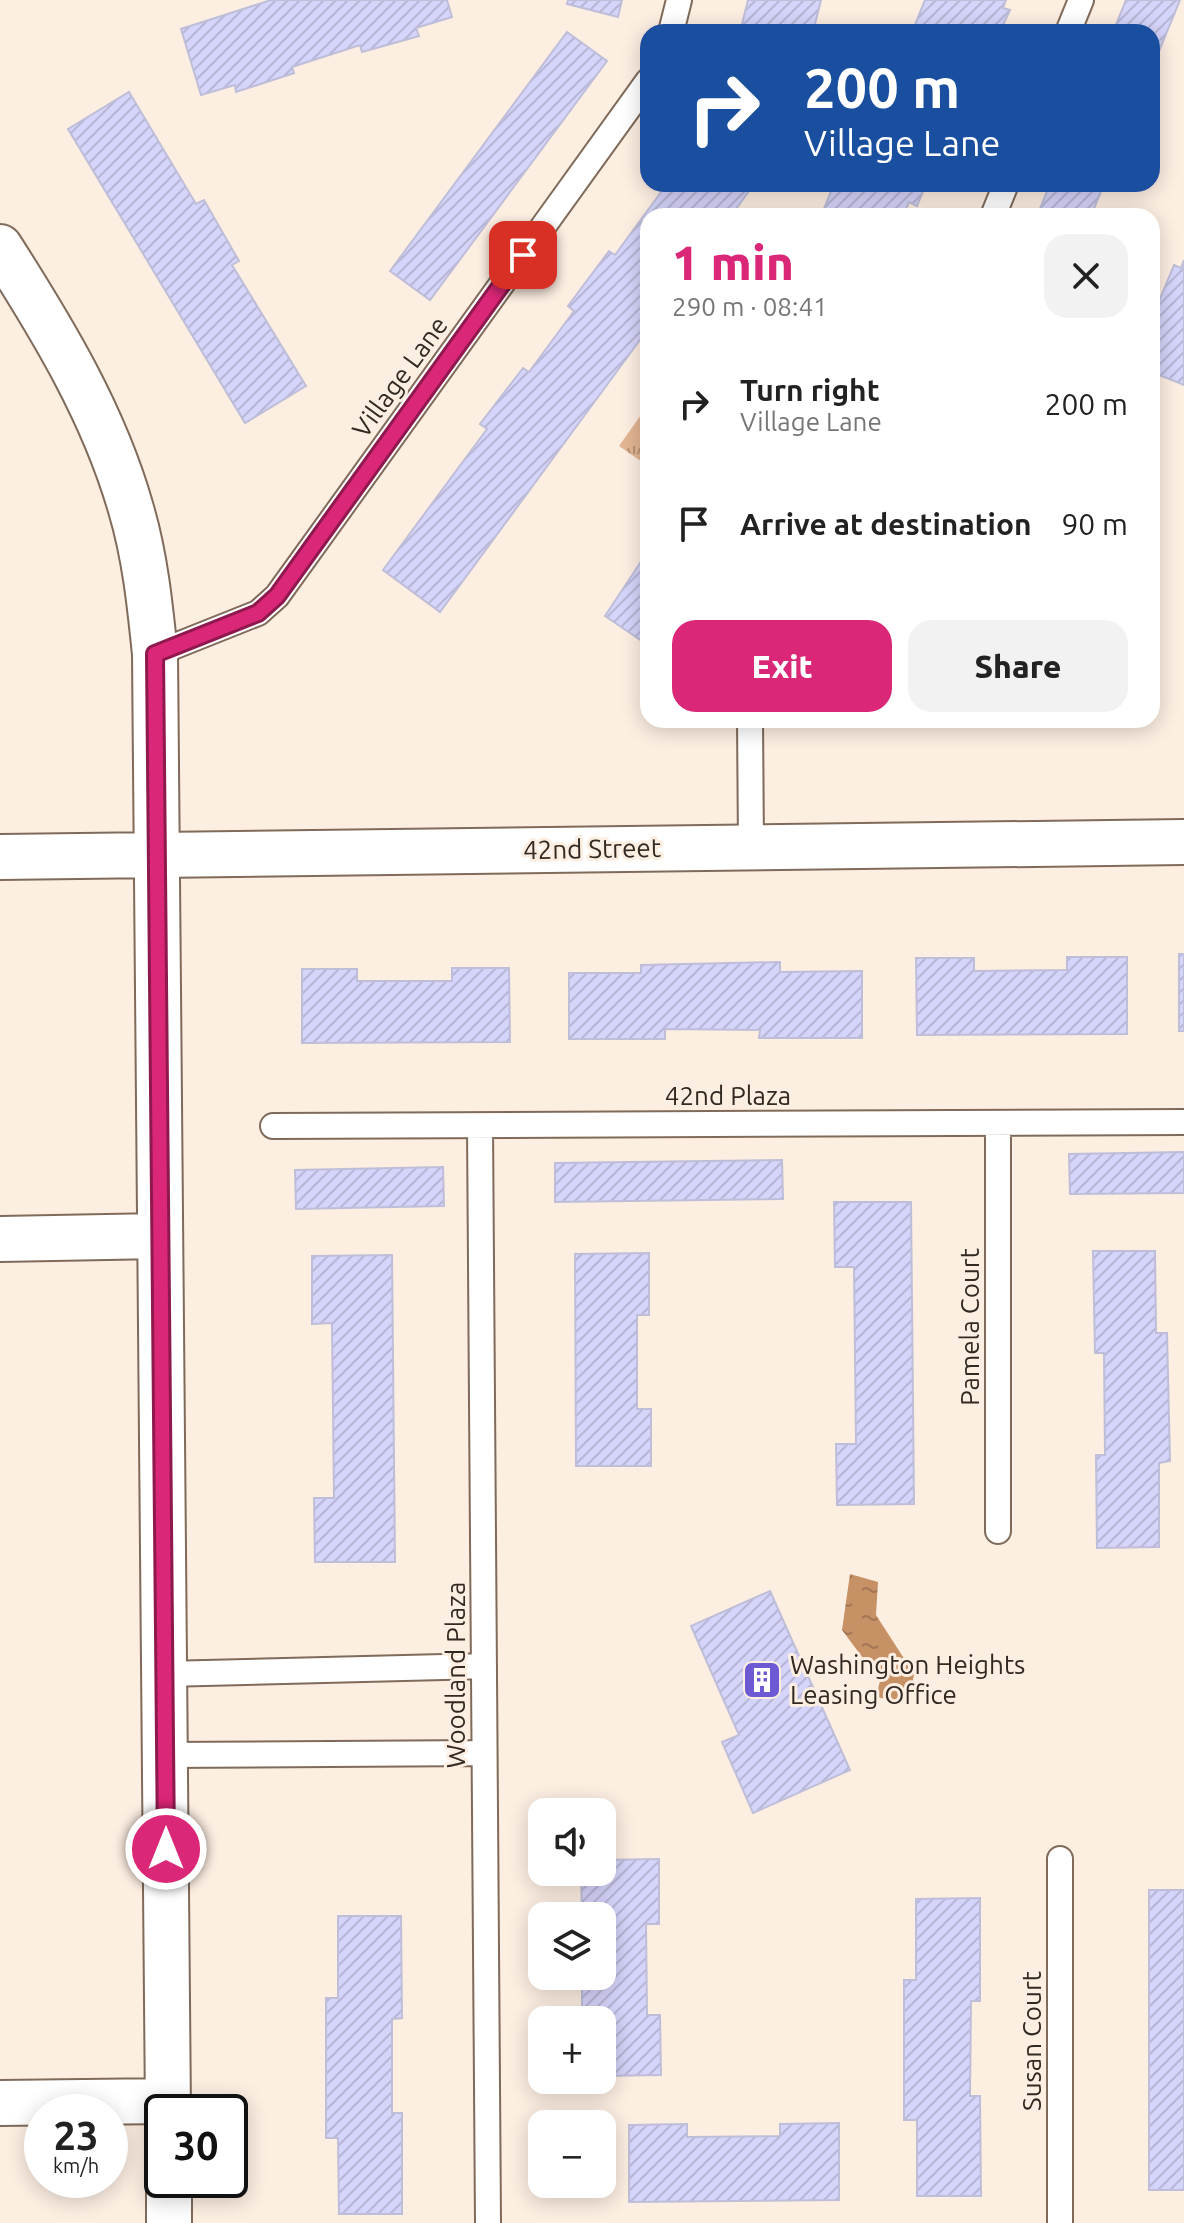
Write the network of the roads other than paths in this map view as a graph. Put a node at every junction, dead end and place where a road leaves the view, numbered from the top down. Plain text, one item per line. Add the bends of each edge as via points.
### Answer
1 (679, 0) edge
2 (1081, 0) edge
3 (673, 24) edge
4 (1071, 24) edge
5 (640, 92) edge
6 (0, 247) edge
7 (155, 654) junction
8 (750, 728) edge
9 (1184, 842) edge
10 (751, 847) junction
11 (159, 855) junction
12 (0, 857) edge
13 (1184, 1122) edge
14 (998, 1123) junction
15 (273, 1126) dead end
16 (480, 1126) junction
17 (160, 1236) junction
18 (0, 1239) edge
19 (998, 1531) dead end
20 (484, 1666) junction
21 (164, 1674) junction
22 (484, 1753) junction
23 (165, 1755) junction
24 (1060, 1859) dead end
25 (168, 2094) edge
26 (0, 2103) edge
27 (144, 2106) edge
28 (169, 2198) edge
29 (169, 2223) edge
30 (488, 2223) edge
31 (1060, 2223) edge

1 - 3 lane
2 - 4 lane
5 - 7 lane, Village Lane via 277,596 258,613
6 - 7 street via 57,336 108,441 147,581
7 - 11 street
8 - 10 lane
9 - 10 street, 42nd Street
10 - 11 street, 42nd Street
11 - 12 street, 42nd Street
11 - 17 street
13 - 14 lane, 42nd Plaza
14 - 16 lane, 42nd Plaza
14 - 19 lane, Pamela Court
15 - 16 lane, 42nd Plaza
16 - 20 lane, Woodland Plaza
17 - 18 street
17 - 21 street
20 - 21 lane
20 - 22 lane, Woodland Plaza
21 - 23 street
22 - 23 lane
22 - 30 lane, Woodland Plaza
23 - 25 street
24 - 31 lane, Susan Court
26 - 27 street
28 - 29 street

